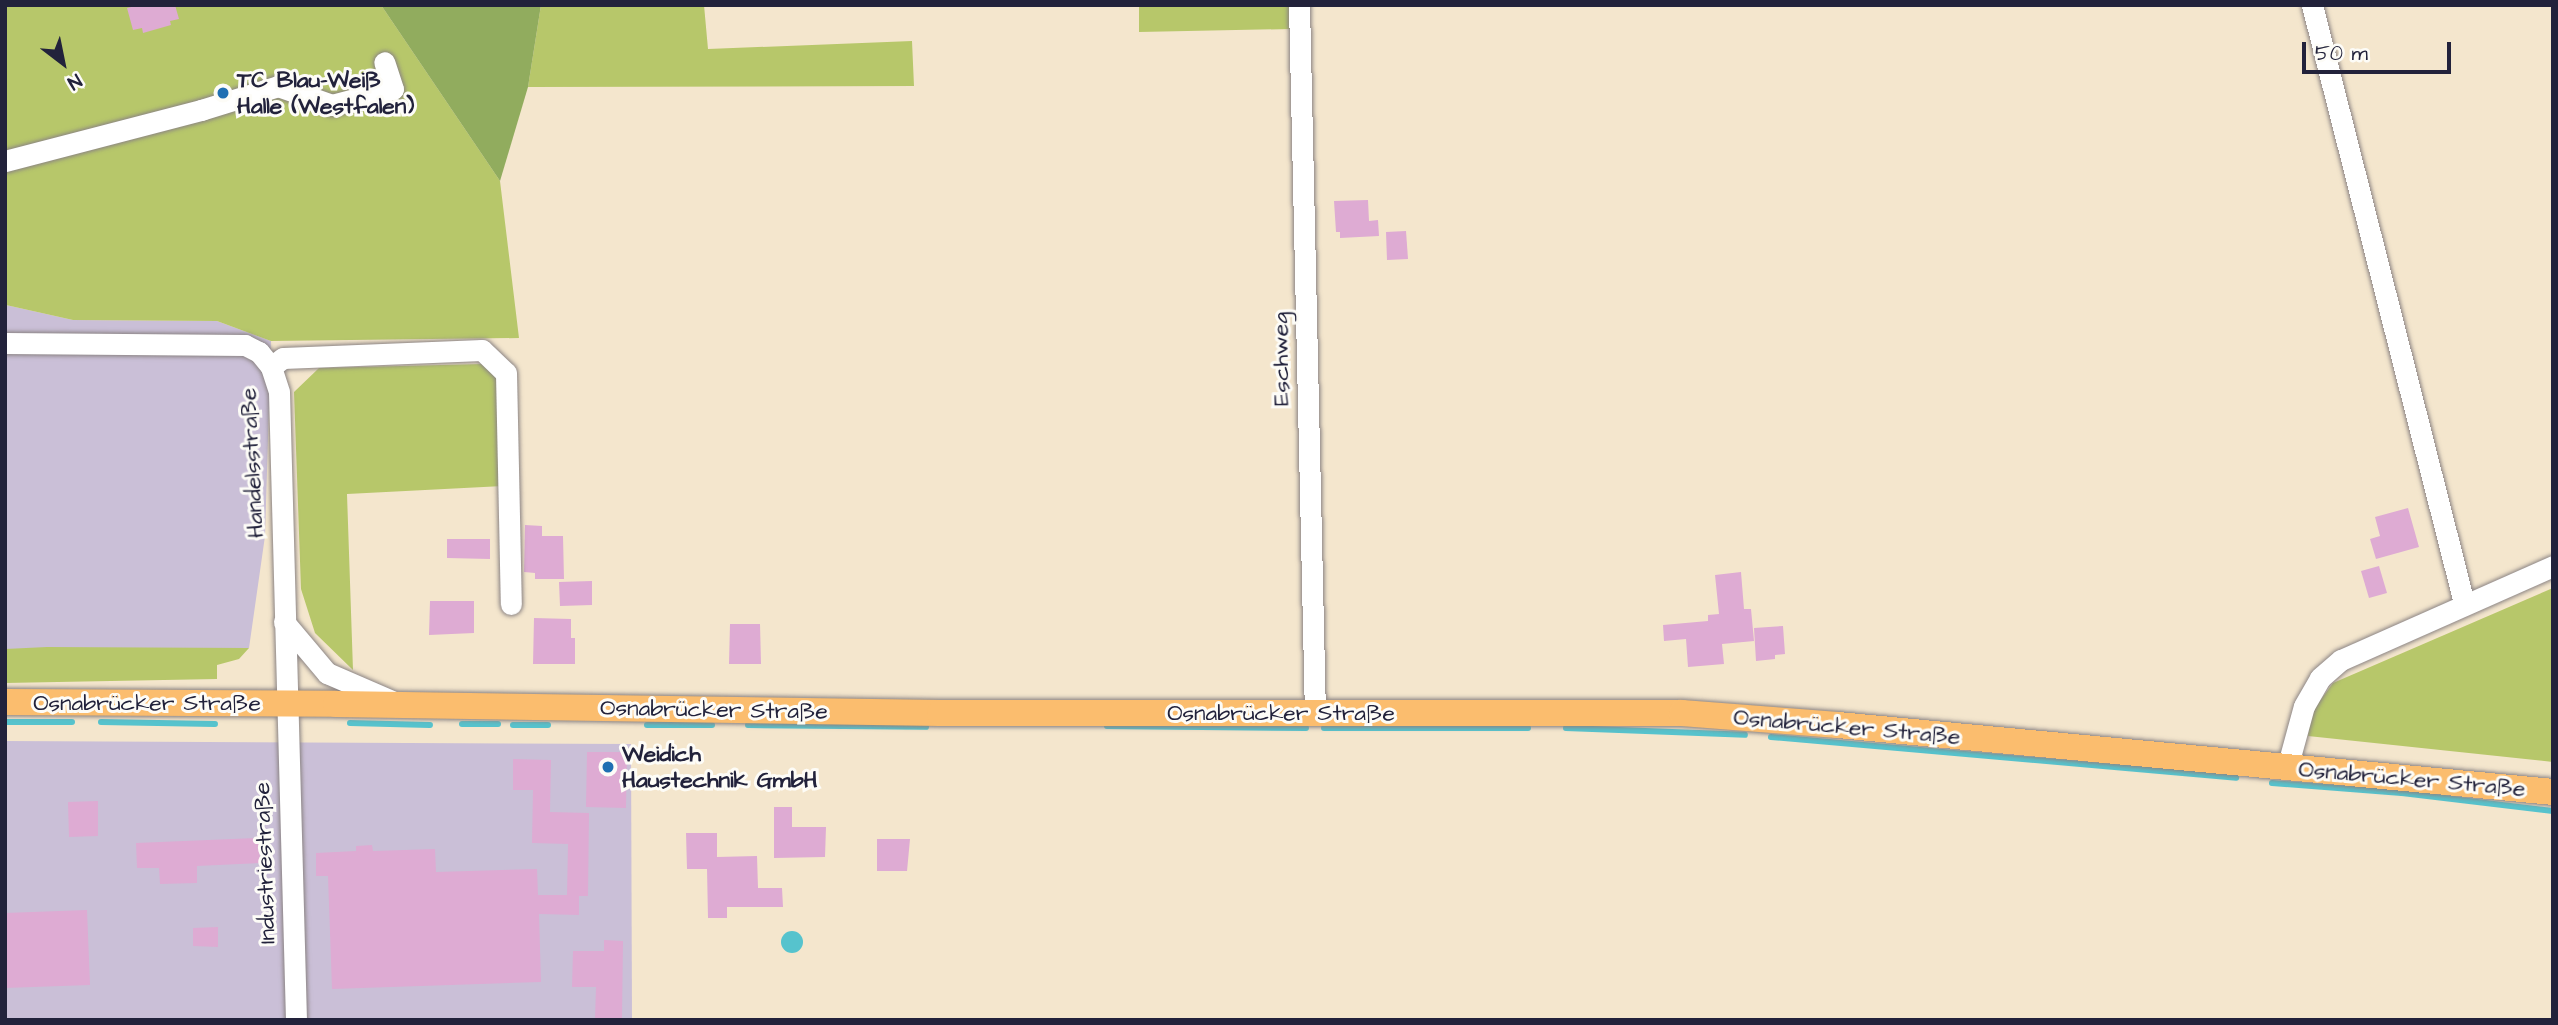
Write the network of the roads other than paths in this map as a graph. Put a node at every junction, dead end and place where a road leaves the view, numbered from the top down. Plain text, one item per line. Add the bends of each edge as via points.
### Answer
1 (1299, 5) edge
2 (2312, 5) edge
3 (384, 62) dead end
4 (5, 161) edge
5 (5, 343) edge
6 (271, 367) junction
7 (2553, 566) edge
8 (2464, 603) junction
9 (511, 604) dead end
10 (284, 622) junction
11 (5, 702) edge
12 (287, 704) junction
13 (402, 705) junction
14 (1315, 713) junction
15 (2287, 768) junction
16 (2553, 792) edge
17 (296, 1020) edge

1 - 14 street, Eschweg
2 - 8 street
3 - 4 street via 393,89 332,105 278,86
5 - 6 street, Handelsstraße via 245,345 259,352
6 - 9 street via 283,358 482,349 506,373
6 - 10 street, Handelsstraße via 279,392
7 - 8 street
8 - 15 street via 2341,660 2320,678 2304,706
10 - 12 street, Handelsstraße
10 - 13 street via 327,673
11 - 12 main road, Osnabrücker Straße
12 - 13 main road, Osnabrücker Straße
12 - 17 street, Industriestraße
13 - 14 main road, Osnabrücker Straße
14 - 15 main road, Osnabrücker Straße via 1682,713
15 - 16 main road, Osnabrücker Straße

